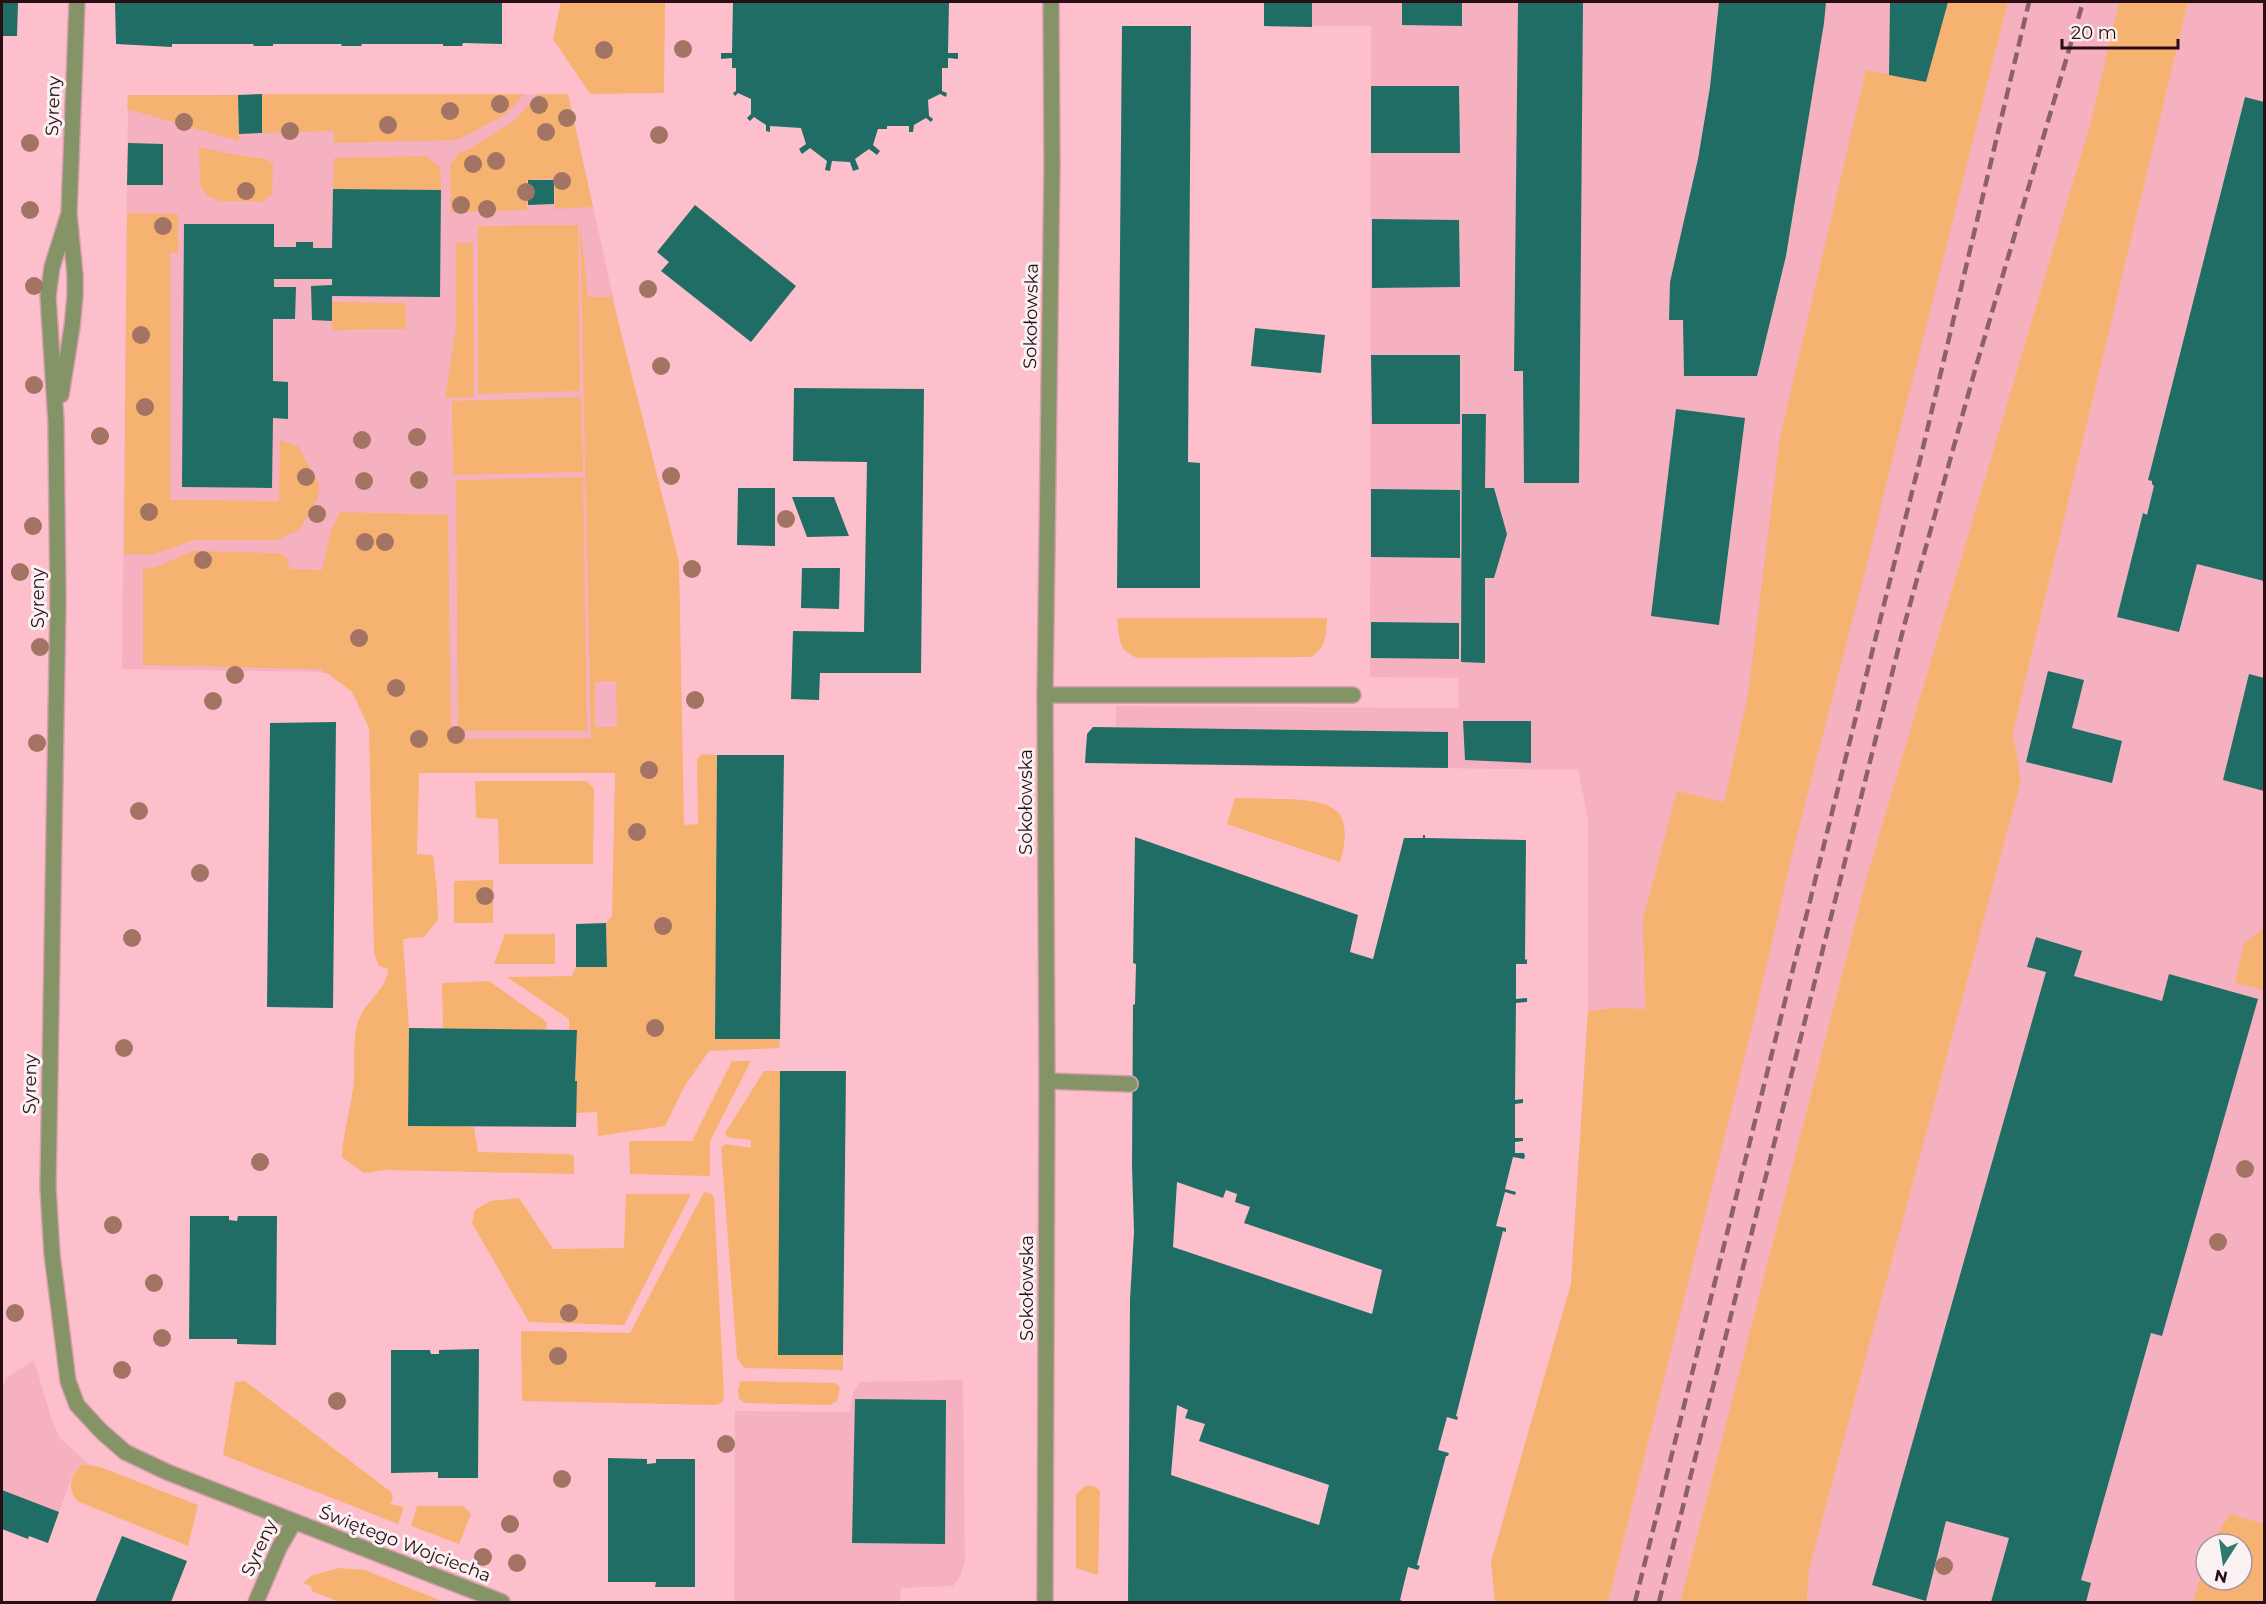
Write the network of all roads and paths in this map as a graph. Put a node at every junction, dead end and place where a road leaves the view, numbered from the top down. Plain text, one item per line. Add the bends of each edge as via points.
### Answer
1 (77, 2) edge
2 (1051, 2) edge
3 (69, 213) junction
4 (56, 422) junction
5 (1045, 695) junction
6 (1353, 695) dead end
7 (1047, 1082) junction
8 (1130, 1084) dead end
9 (294, 1522) junction
10 (256, 1602) edge
11 (502, 1602) edge
12 (1045, 1602) edge

1 - 3 street, Syreny
2 - 5 street, Sokołowska
3 - 4 street, Syreny via 75,296
3 - 4 street, Syreny via 52,267 48,296
4 - 9 street, Syreny via 58,602 48,1187 68,1381 77,1405 125,1452 206,1489
5 - 6 street
5 - 7 street, Sokołowska
7 - 8 street
7 - 12 street, Sokołowska
9 - 10 street, Syreny
9 - 11 street, Świętego Wojciecha

